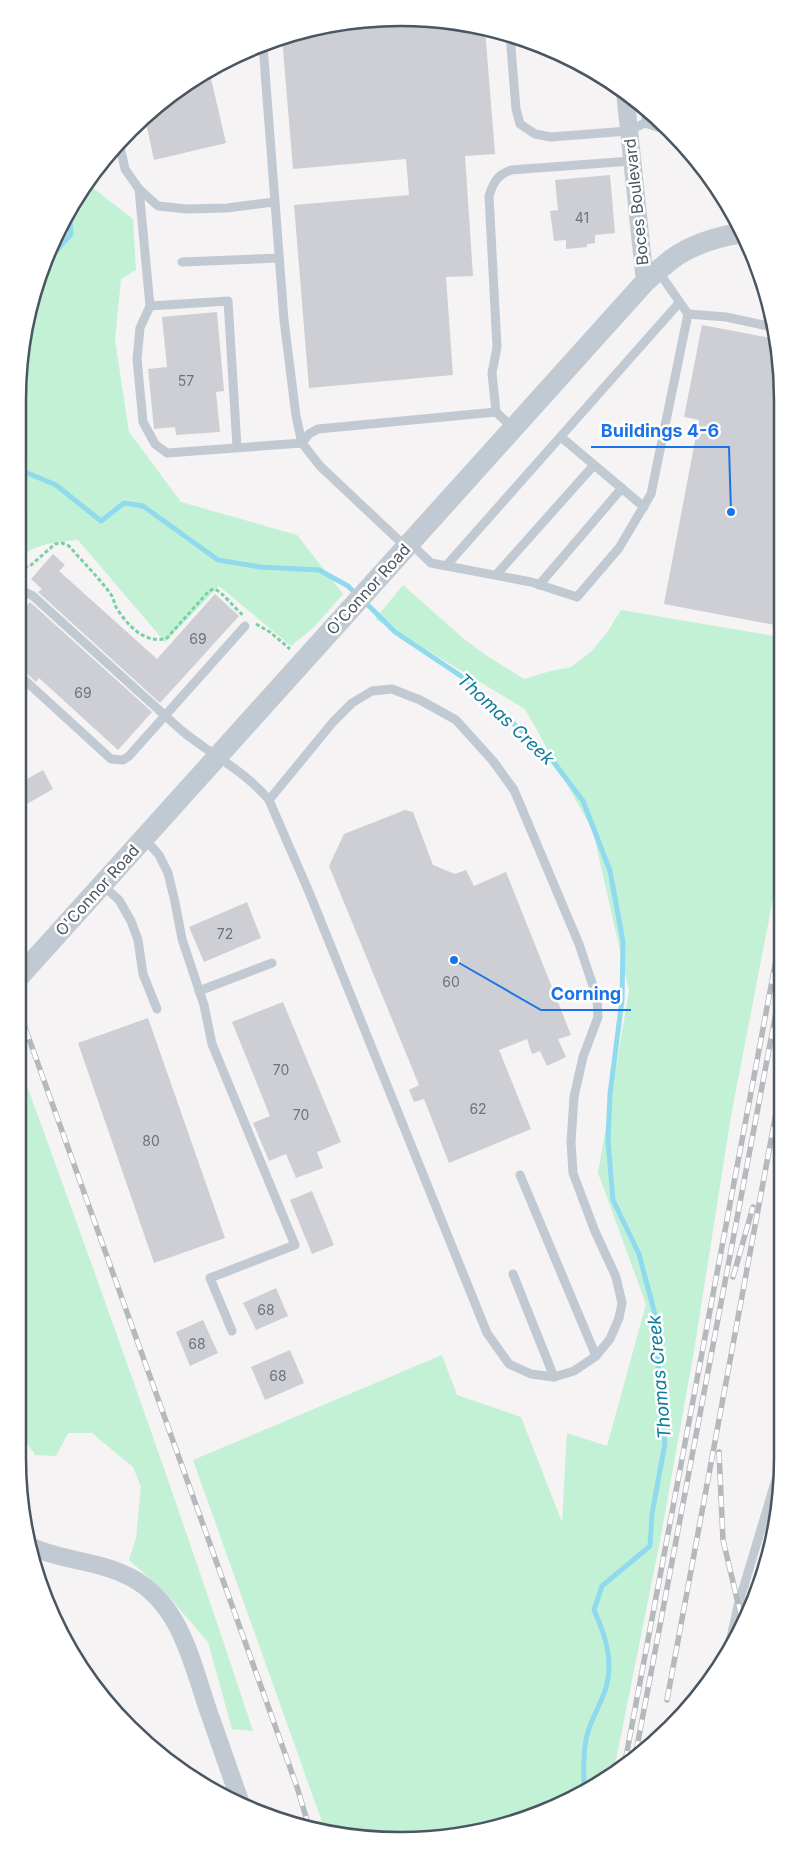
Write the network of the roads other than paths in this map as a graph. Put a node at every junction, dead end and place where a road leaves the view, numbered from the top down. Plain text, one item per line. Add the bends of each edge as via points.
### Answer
1 (511, 43) edge
2 (264, 52) edge
3 (626, 101) edge
4 (646, 119) edge
5 (645, 123) junction
6 (653, 126) edge
7 (628, 131) junction
8 (121, 152) edge
9 (631, 161) junction
10 (139, 189) junction
11 (274, 202) junction
12 (734, 234) edge
13 (279, 258) junction
14 (182, 262) dead end
15 (652, 276) junction
16 (679, 303) junction
17 (150, 306) junction
18 (688, 314) junction
19 (767, 326) edge
20 (496, 412) junction
21 (513, 428) junction
22 (562, 437) junction
23 (302, 443) junction
24 (237, 447) junction
25 (594, 465) junction
26 (622, 488) junction
27 (644, 506) junction
28 (408, 545) junction
29 (446, 566) junction
30 (496, 575) junction
31 (539, 585) junction
32 (26, 592) edge
33 (246, 622) road end
34 (26, 681) edge
35 (166, 716) junction
36 (217, 756) junction
37 (269, 800) junction
38 (144, 838) junction
39 (101, 884) junction
40 (272, 963) dead end
41 (26, 969) edge
42 (199, 991) junction
43 (157, 1009) dead end
44 (520, 1175) dead end
45 (512, 1274) dead end
46 (232, 1331) dead end
47 (596, 1356) junction
48 (554, 1377) junction
49 (772, 1492) edge
50 (38, 1549) edge
51 (734, 1626) edge
52 (238, 1794) edge

1 - 7 lane via 520,124 535,134 551,137
2 - 11 lane
3 - 7 street, Boces Boulevard
4 - 5 lane
5 - 6 lane
5 - 7 lane
7 - 9 street, Boces Boulevard
8 - 10 lane via 125,169
9 - 15 street, Boces Boulevard
9 - 20 lane via 510,170 494,181 489,196 497,346 492,373
10 - 11 lane via 158,206 186,209
10 - 17 lane
11 - 13 lane
12 - 15 street, O'Connor Road via 688,249
13 - 14 lane
13 - 23 lane via 288,358
15 - 16 lane
15 - 21 street, O'Connor Road
16 - 18 lane
16 - 22 lane
17 - 24 lane via 228,301
17 - 24 lane via 140,328 137,359 142,422 155,444 167,453
18 - 19 lane via 726,317
18 - 27 lane via 651,494
20 - 21 lane
20 - 23 lane via 318,429
21 - 28 street, O'Connor Road
22 - 25 lane
22 - 29 lane
23 - 24 lane
23 - 28 lane via 320,466
25 - 26 lane
25 - 30 lane
26 - 27 lane
26 - 31 lane
27 - 31 lane via 619,548 577,597
28 - 29 lane via 431,563
28 - 36 street, O'Connor Road
29 - 30 lane
30 - 31 lane
32 - 35 lane via 34,596
33 - 35 lane
34 - 35 lane via 117,761 129,756
35 - 36 lane via 200,746
36 - 37 lane via 259,787
36 - 38 street, O'Connor Road
37 - 47 lane via 352,703 372,690 392,689 456,720 514,790 579,944 597,998 598,1017 583,1057 574,1097 573,1173 616,1277 622,1303 610,1339
37 - 48 lane via 487,1333 509,1364 531,1374
38 - 39 street, O'Connor Road
38 - 42 lane via 159,855 168,873 182,939
39 - 41 street, O'Connor Road
39 - 43 lane via 119,900 131,921 138,940 143,974
40 - 42 lane
42 - 46 lane via 212,1044 295,1245 210,1278
44 - 47 lane
45 - 48 lane
47 - 48 lane via 574,1371
49 - 51 lane
50 - 52 street via 129,1576 147,1586 162,1603 182,1634

